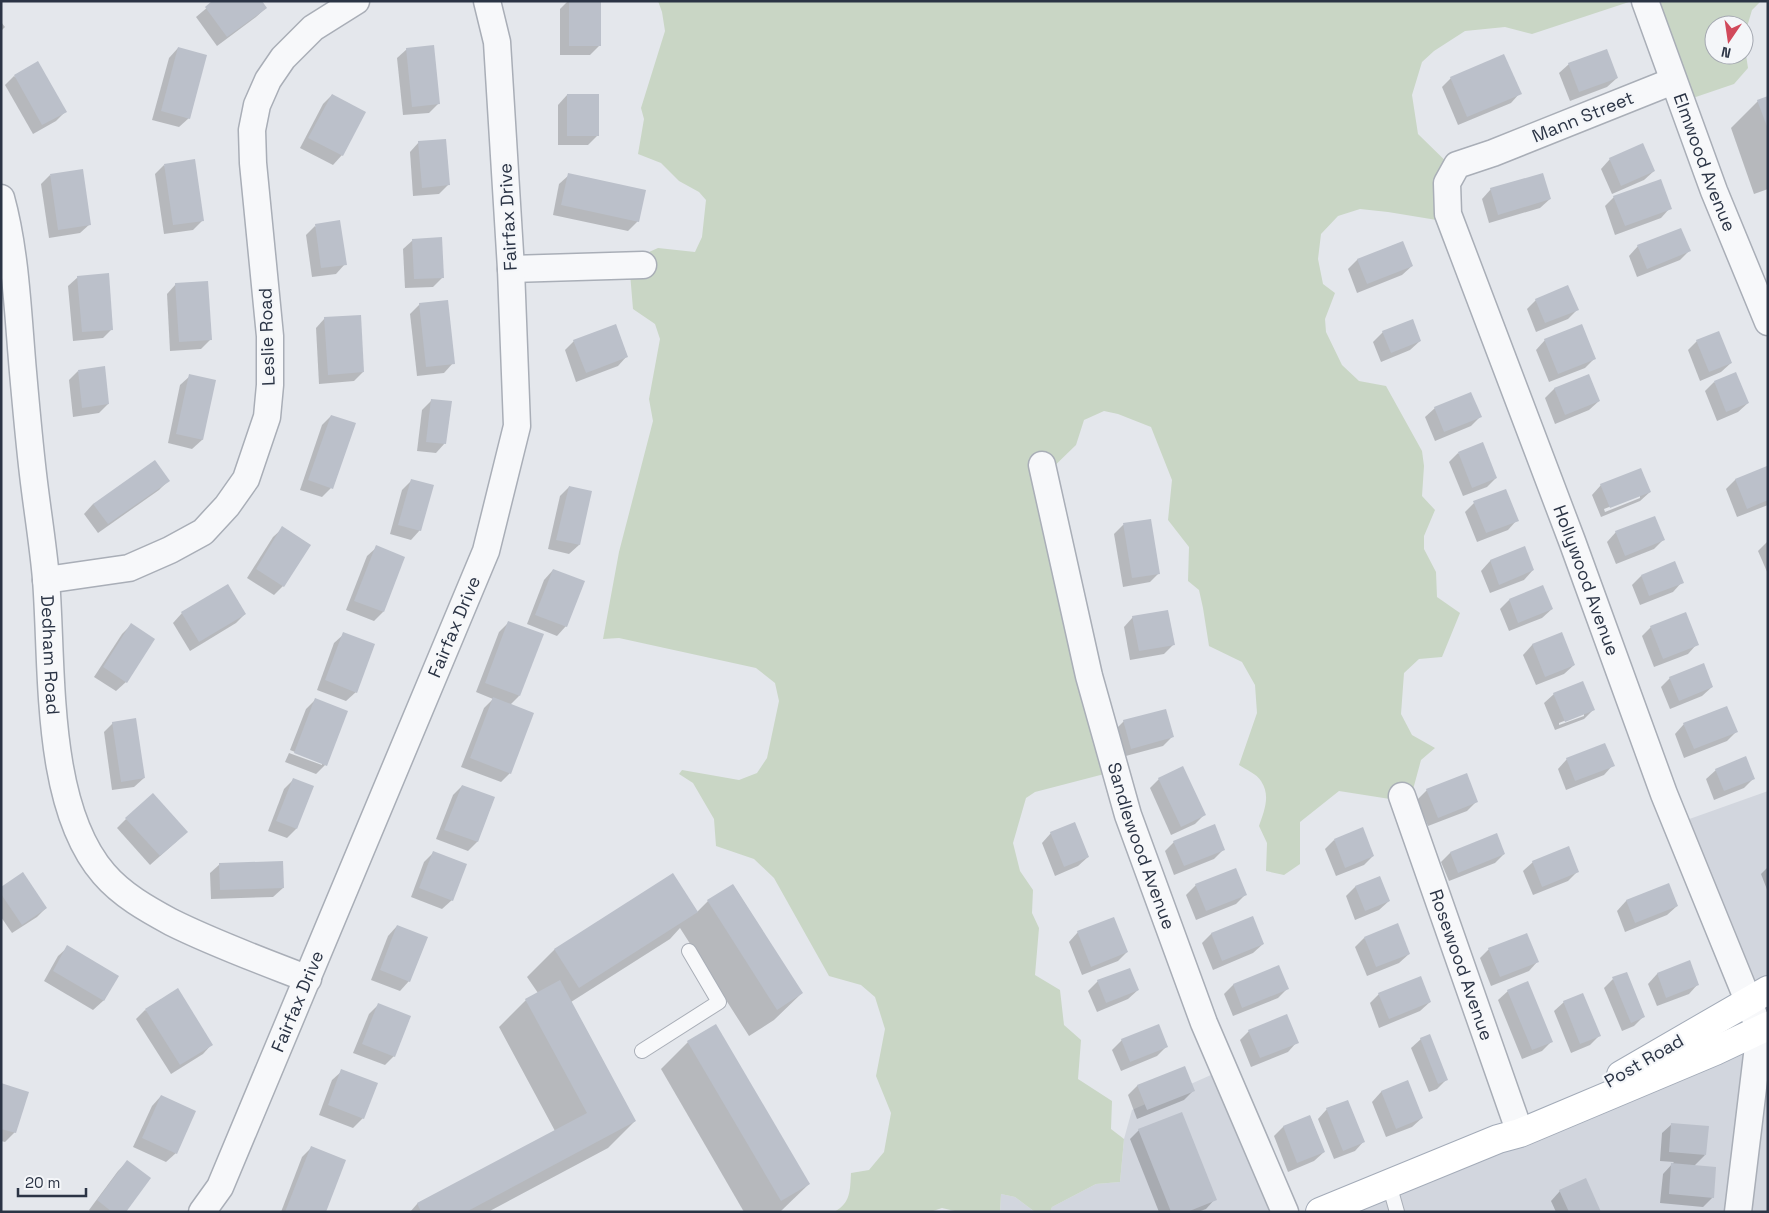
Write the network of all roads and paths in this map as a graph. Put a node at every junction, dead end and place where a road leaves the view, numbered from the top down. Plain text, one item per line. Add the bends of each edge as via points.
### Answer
1 (356, 1) edge
2 (487, 1) edge
3 (1645, 1) edge
4 (1674, 81) junction
5 (1493, 153) joint
6 (1, 198) edge
7 (643, 265) dead end
8 (511, 269) junction
9 (1768, 322) edge
10 (10, 327) edge
11 (1042, 465) dead end
12 (46, 580) junction
13 (1402, 796) dead end
14 (689, 951) dead end
15 (308, 979) junction
16 (1758, 996) edge
17 (1764, 1028) edge
18 (642, 1052) dead end
19 (1520, 1132) junction
20 (1388, 1184) junction
21 (202, 1212) edge
22 (1285, 1212) edge
23 (1320, 1212) edge
24 (1397, 1212) edge
25 (1738, 1212) edge

1 - 12 street, Leslie Road via 313,28 284,58 268,80 257,105 252,130 253,163 270,336 270,385 267,417 246,479 203,532 170,550 129,568
2 - 8 street, Fairfax Drive via 497,42
3 - 4 street, Elmwood Avenue
4 - 5 street, Mann Street
4 - 9 street, Elmwood Avenue via 1714,191
5 - 16 street, Hollywood Avenue via 1458,165 1447,183 1448,214 1664,794
6 - 10 street, Dedham Road via 13,270
7 - 8 street
8 - 15 street, Fairfax Drive via 517,426 486,551
10 - 12 street, Dedham Road
11 - 22 street, Sandlewood Avenue via 1089,676 1128,815 1204,1023
12 - 15 street, Dedham Road via 57,752 70,810 84,846 104,874 128,896 157,914 206,940
13 - 19 street, Rosewood Avenue
14 - 18 lane via 719,1002
15 - 21 street, Fairfax Drive via 220,1186
16 - 17 street, Hollywood Avenue
16 - 19 main road, Post Road
17 - 19 main road, Post Road
17 - 25 street
19 - 20 main road, Post Road
20 - 23 main road, Post Road
20 - 24 lane

